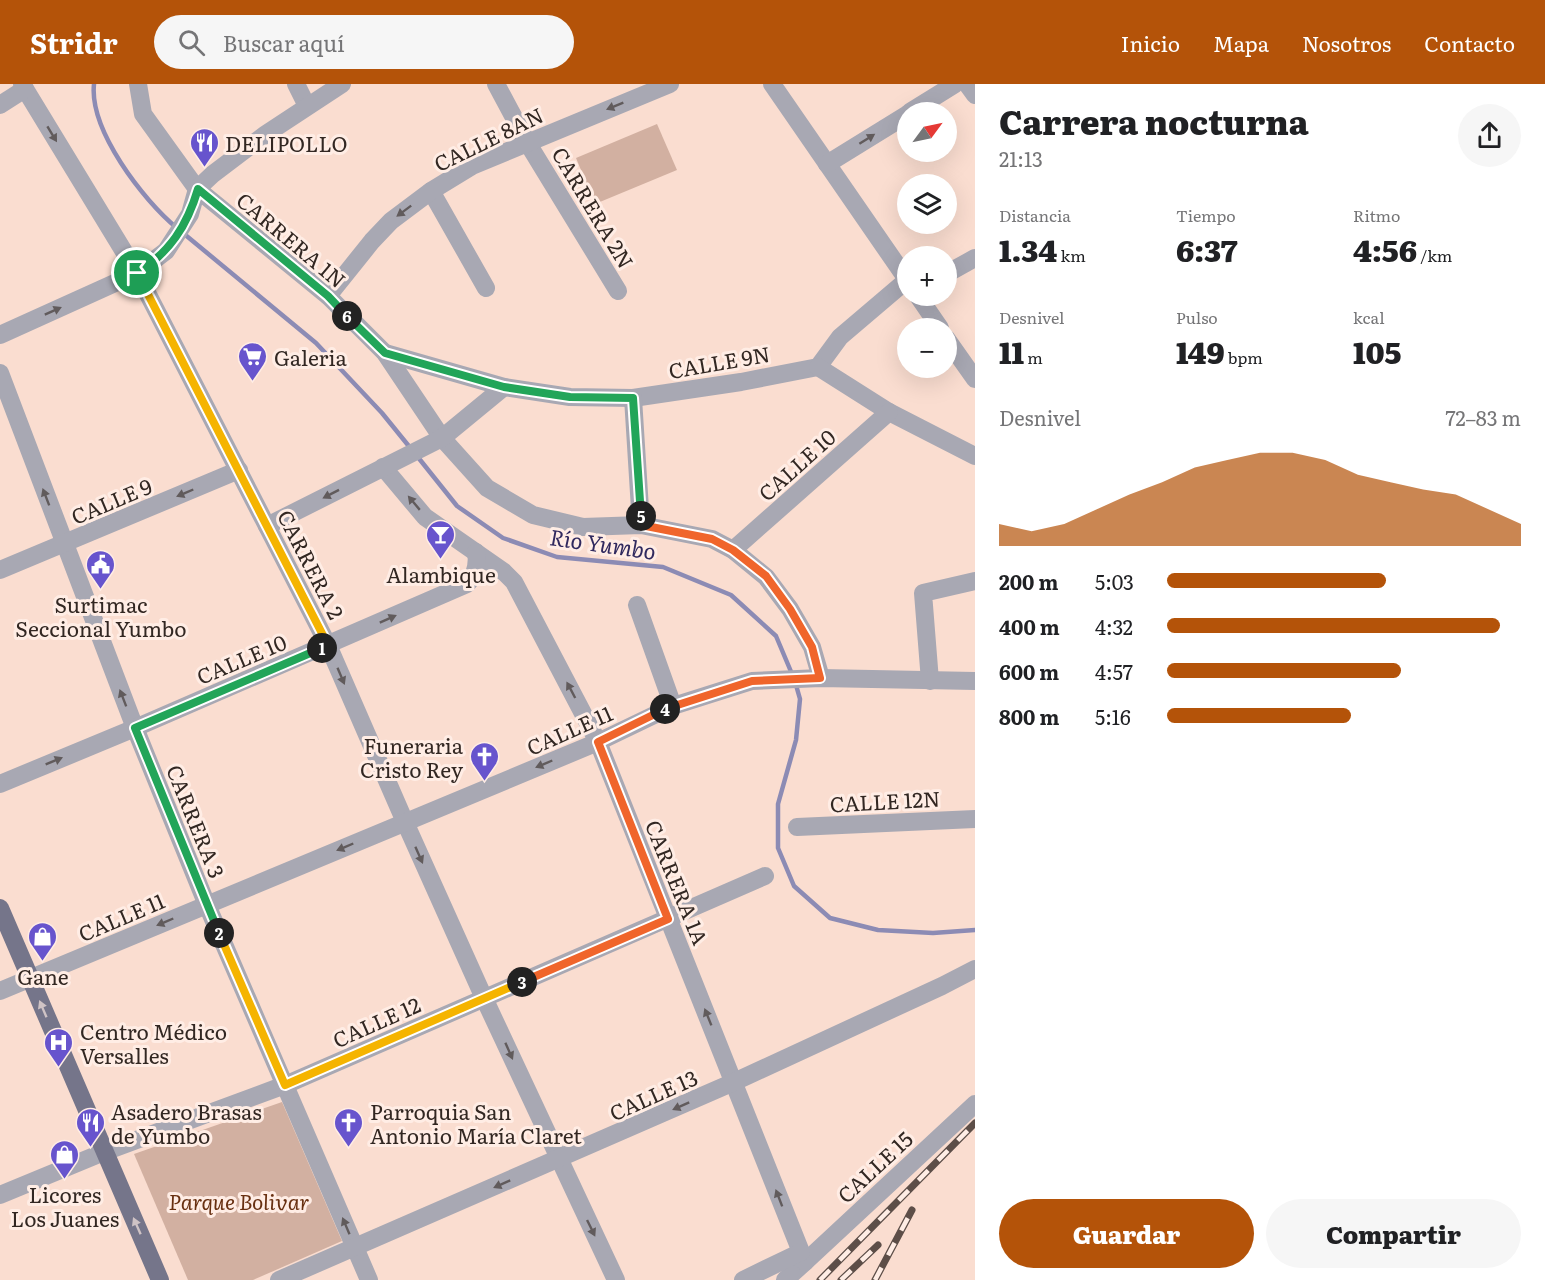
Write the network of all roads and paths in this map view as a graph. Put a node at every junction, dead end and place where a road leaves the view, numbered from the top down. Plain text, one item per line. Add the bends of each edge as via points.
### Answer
1 (138, 84) edge
2 (296, 84) edge
3 (342, 84) edge
4 (495, 84) edge
5 (670, 84) edge
6 (772, 84) edge
7 (955, 84) edge
8 (967, 84) edge
9 (23, 86) edge
10 (975, 95) edge
11 (926, 102) edge
12 (0, 105) edge
13 (307, 106) junction
14 (897, 120) edge
15 (527, 141) junction
16 (827, 164) junction
17 (198, 189) junction
18 (431, 191) junction
19 (975, 258) edge
20 (897, 266) edge
21 (957, 268) edge
22 (137, 273) junction
23 (486, 288) dead end
24 (897, 289) edge
25 (618, 291) dead end
26 (328, 296) junction
27 (0, 334) edge
28 (385, 353) junction
29 (957, 354) edge
30 (818, 367) junction
31 (0, 373) edge
32 (975, 379) edge
33 (504, 387) junction
34 (633, 398) junction
35 (890, 412) junction
36 (436, 441) junction
37 (975, 456) edge
38 (389, 465) junction
39 (239, 470) junction
40 (641, 525) junction
41 (267, 526) junction
42 (64, 544) junction
43 (733, 550) junction
44 (476, 552) junction
45 (0, 570) edge
46 (975, 581) edge
47 (637, 605) dead end
48 (328, 645) junction
49 (819, 678) junction
50 (930, 681) junction
51 (975, 681) edge
52 (673, 706) junction
53 (135, 728) junction
54 (598, 742) junction
55 (0, 784) edge
56 (975, 819) edge
57 (405, 822) junction
58 (797, 827) dead end
59 (765, 876) dead end
60 (207, 905) junction
61 (0, 908) edge
62 (668, 919) junction
63 (975, 969) edge
64 (30, 978) junction
65 (0, 991) edge
66 (484, 998) junction
67 (734, 1082) junction
68 (285, 1085) junction
69 (975, 1104) edge
70 (104, 1152) junction
71 (558, 1160) junction
72 (0, 1195) edge
73 (356, 1248) junction
74 (803, 1257) junction
75 (160, 1280) edge
76 (279, 1280) edge
77 (369, 1280) edge
78 (616, 1280) edge
79 (742, 1280) edge
80 (785, 1280) edge

1 - 17 street, CARRERA 1N via 143,114
2 - 13 street
3 - 13 street
4 - 15 street, CARRERA 2N
5 -> 15 street, CALLE 8AN
6 - 16 street
7 - 11 street
8 - 10 street
9 - 12 street
9 -> 22 street, CARRERA 2
13 - 17 street
16 -> 14 street
15 - 18 street, CALLE 8AN via 472,166
15 - 25 street, CARRERA 2N
16 - 20 street
17 - 22 street via 190,214 166,251
17 - 26 street, CARRERA 1N
18 - 23 street
18 -> 26 street, CALLE 8AN via 391,221
19 - 21 street
27 -> 22 street
22 - 39 street, CARRERA 2
24 - 30 street via 840,337
26 - 28 street, CARRERA 1N
28 - 33 street, CALLE 9N
28 - 36 street, CARRERA 1N
29 - 32 street
30 - 34 street, CALLE 9N
30 - 35 street
42 -> 31 street, CARRERA 3
33 - 34 street, CALLE 9N via 570,397
33 - 36 street
34 - 40 street
35 - 37 street
35 - 43 street, CALLE 10
36 - 38 street
36 - 40 street, CARRERA 1N via 487,488 533,515 583,527
38 -> 41 street
44 -> 38 street, CARRERA 1A via 425,517
39 - 41 street, CARRERA 2
39 -> 42 street, CALLE 9
40 - 43 street, CARRERA 1N via 712,539
41 - 48 street, CARRERA 2
42 - 45 street, CALLE 9
53 -> 42 street, CARRERA 3
43 - 49 street, CARRERA 1N via 766,576 790,609 812,647
48 -> 44 street, CALLE 10 via 467,584 478,563
54 -> 44 street, CARRERA 1A via 514,582
46 - 50 street via 922,593
47 - 52 street
48 - 53 street, CALLE 10
48 -> 57 street, CARRERA 2
49 - 50 street, CALLE 11
49 - 52 street, CALLE 11 via 752,681
50 - 51 street, CALLE 11
52 - 54 street, CALLE 11
55 -> 53 street, CALLE 10
53 - 60 street, CARRERA 3
54 -> 57 street, CALLE 11
54 - 62 street, CARRERA 1A
56 - 58 street, CALLE 12N
57 -> 60 street, CALLE 11
57 -> 66 street, CARRERA 2
59 - 62 street, CALLE 12
60 -> 64 street, CALLE 11
60 - 68 street, CARRERA 3
61 - 64 main road
62 - 66 street, CALLE 12
67 -> 62 street, CARRERA 1A
63 - 67 street, CALLE 13
64 - 65 street, CALLE 11
70 -> 64 main road
66 - 68 street, CALLE 12
66 -> 71 street, CARRERA 2
67 -> 71 street, CALLE 13
74 -> 67 street, CARRERA 1A
68 - 70 street, CALLE 12
73 -> 68 street, CARRERA 3
69 - 74 street, CALLE 15
70 - 72 street, CALLE 12
75 -> 70 main road
71 -> 73 street, CALLE 13
71 -> 78 street, CARRERA 2
73 - 76 street, CALLE 13
73 - 77 street, CARRERA 3
74 - 79 street
74 - 80 street, CALLE 15

